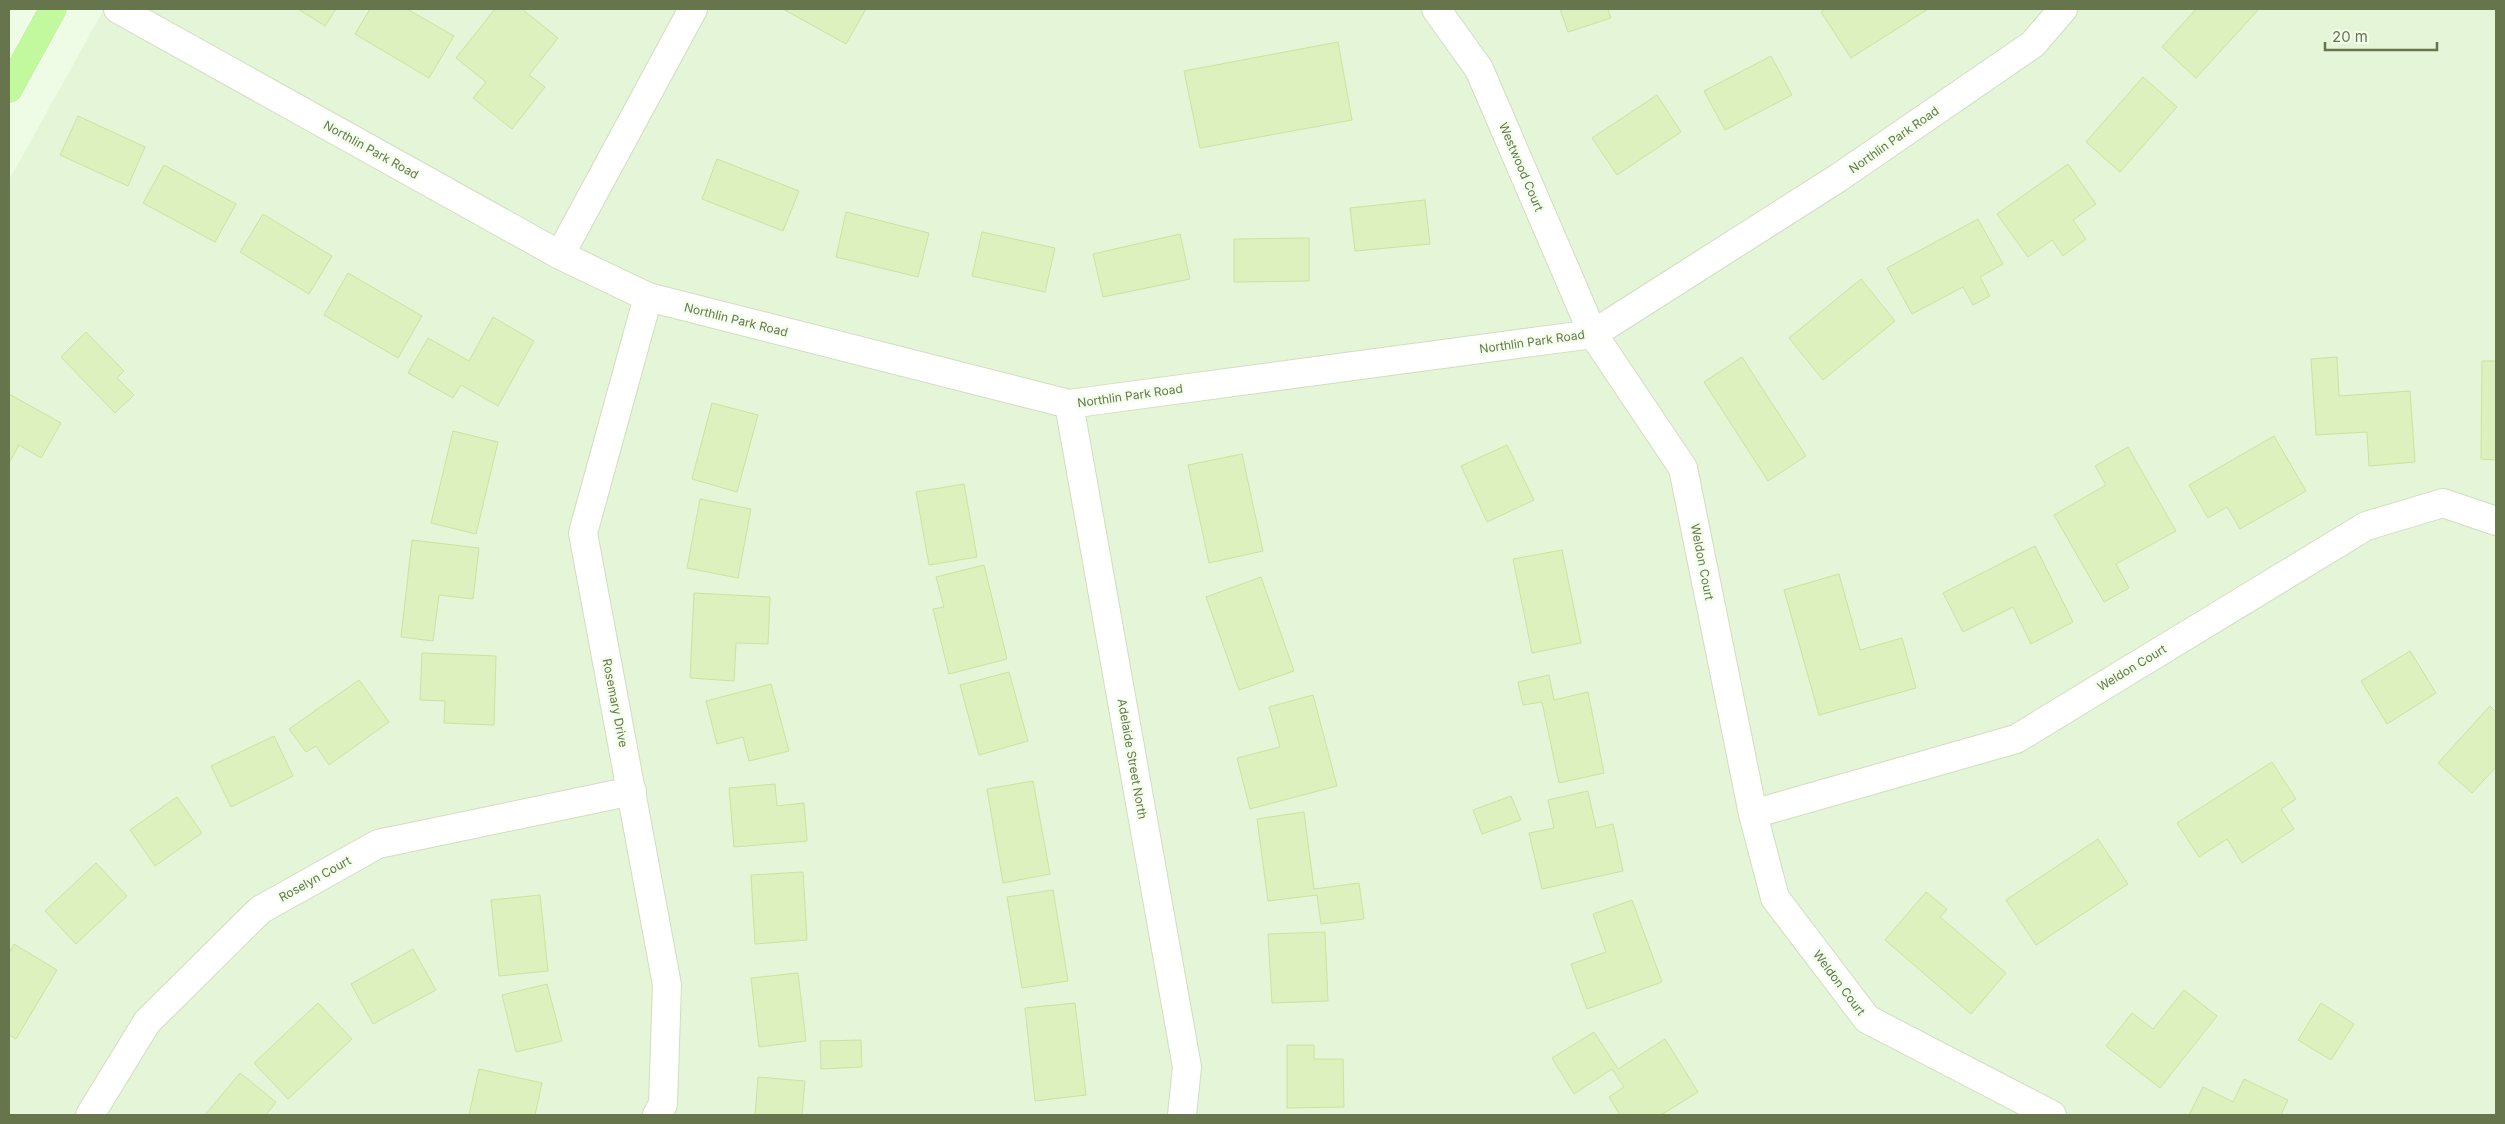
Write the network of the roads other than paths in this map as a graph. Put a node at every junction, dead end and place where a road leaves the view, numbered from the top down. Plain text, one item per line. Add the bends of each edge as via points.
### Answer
1 (53, 9) edge
2 (118, 9) edge
3 (693, 9) edge
4 (1436, 9) edge
5 (2063, 9) edge
6 (9, 89) edge
7 (560, 256) junction
8 (648, 297) junction
9 (1593, 334) junction
10 (1069, 404) junction
11 (2496, 521) edge
12 (632, 791) junction
13 (1753, 814) junction
14 (90, 1115) edge
15 (657, 1115) edge
16 (1182, 1115) edge
17 (2052, 1115) edge

1 - 6 main road
2 - 7 street, Northlin Park Road
3 - 7 street
4 - 9 street, Westwood Court via 1480,69
5 - 9 street, Northlin Park Road via 2033,44 1838,178
7 - 8 street, Northlin Park Road
8 - 10 street, Northlin Park Road
8 - 12 street, Rosemary Drive via 583,534
9 - 10 street, Northlin Park Road
9 - 13 street, Weldon Court via 1683,468
10 - 16 street, Adelaide Street North via 1187,1067
11 - 13 street, Weldon Court via 2443,503 2366,526 2016,739
12 - 14 street, Roselyn Court via 378,844 260,910 147,1022
12 - 15 street, Rosemary Drive via 667,986 663,1104
13 - 17 street, Weldon Court via 1775,898 1867,1019

